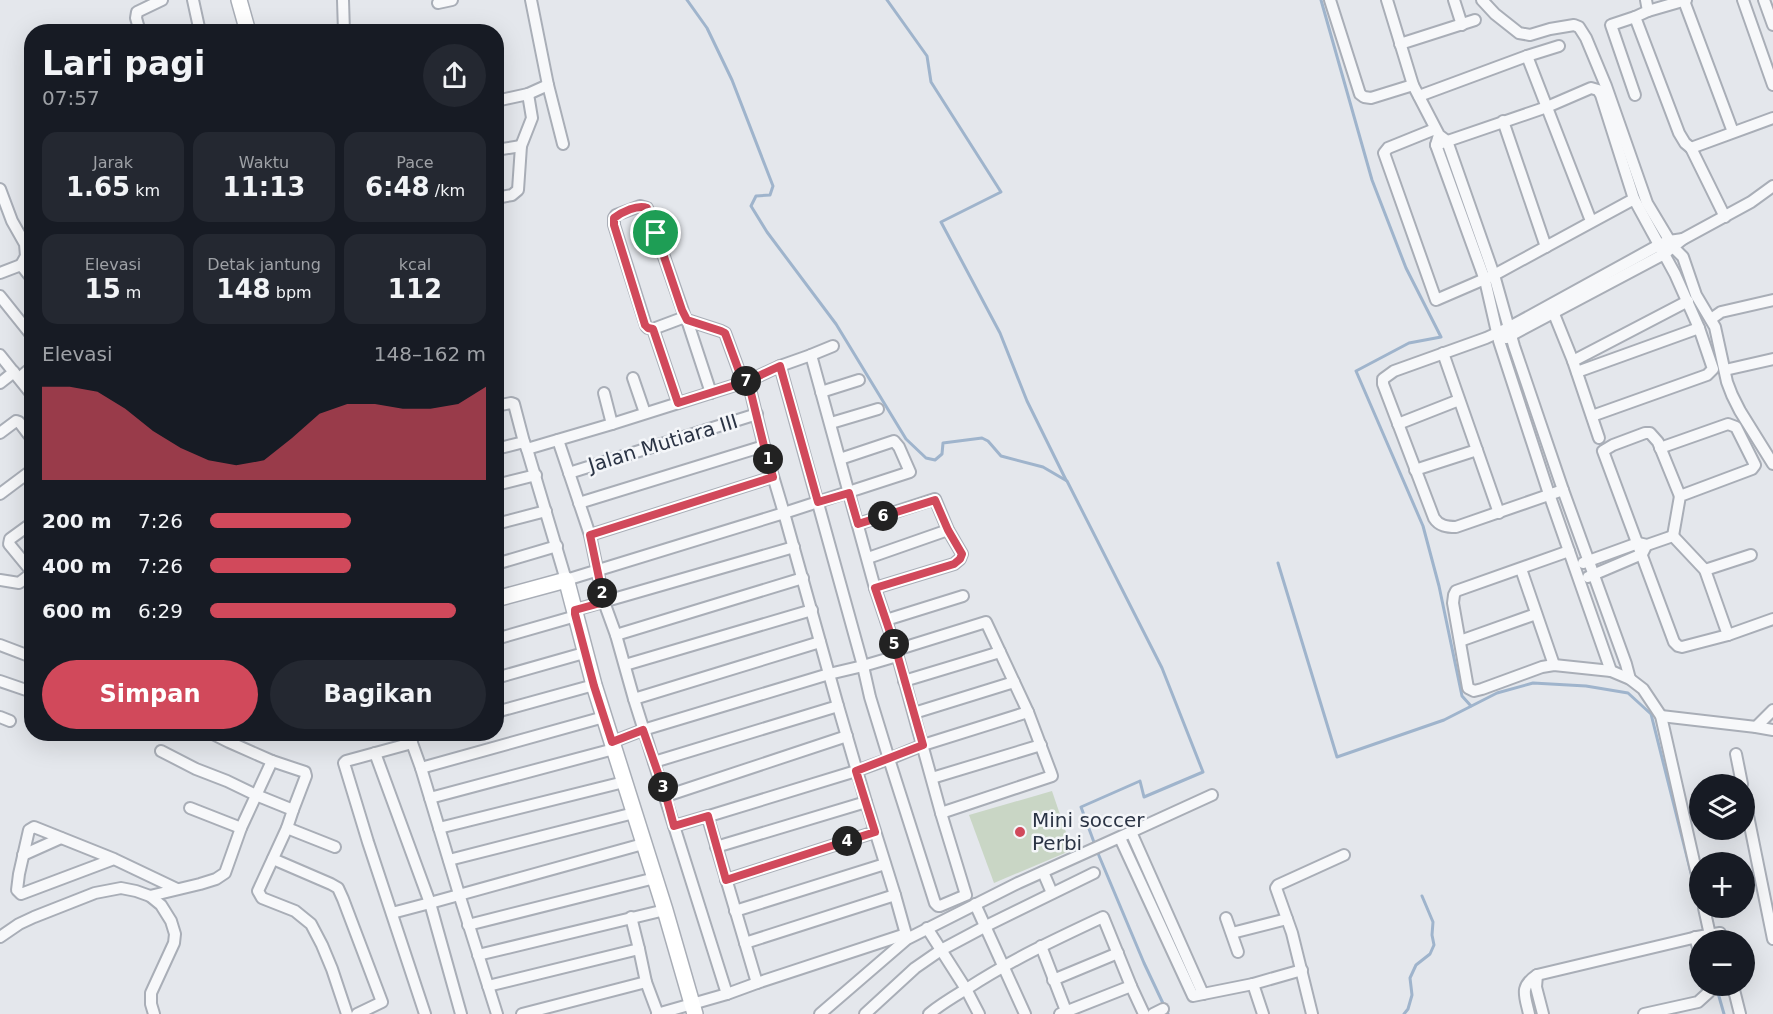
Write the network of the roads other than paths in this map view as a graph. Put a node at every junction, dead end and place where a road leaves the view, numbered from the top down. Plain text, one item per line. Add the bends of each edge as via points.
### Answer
1 (162, 0) edge
2 (193, 0) edge
3 (239, 0) edge
4 (343, 0) edge
5 (452, 0) edge
6 (531, 0) edge
7 (1330, 0) edge
8 (1387, 0) edge
9 (1454, 0) edge
10 (1482, 0) edge
11 (1743, 0) edge
12 (1764, 0) edge
13 (1685, 1) edge
14 (438, 3) dead end
15 (1647, 5) edge
16 (1635, 17) junction
17 (1475, 20) dead end
18 (138, 24) edge
19 (198, 24) edge
20 (246, 24) edge
21 (344, 24) edge
22 (1462, 25) junction
23 (1773, 25) edge
24 (1400, 44) junction
25 (1559, 46) dead end
26 (1527, 56) junction
27 (548, 85) junction
28 (1413, 85) junction
29 (1773, 86) edge
30 (528, 94) junction
31 (1419, 96) junction
32 (1635, 96) dead end
33 (504, 98) edge
34 (1547, 107) junction
35 (1773, 118) edge
36 (1503, 121) junction
37 (1733, 132) junction
38 (1439, 138) junction
39 (563, 144) dead end
40 (521, 146) junction
41 (1691, 148) junction
42 (504, 149) edge
43 (1773, 186) edge
44 (0, 189) edge
45 (504, 196) edge
46 (1634, 199) junction
47 (1725, 217) junction
48 (12, 220) junction
49 (1591, 221) junction
50 (0, 225) edge
51 (24, 242) edge
52 (1546, 247) junction
53 (1666, 247) junction
54 (24, 260) edge
55 (21, 265) junction
56 (24, 269) edge
57 (0, 273) edge
58 (1489, 278) junction
59 (0, 296) edge
60 (1773, 300) edge
61 (1688, 301) junction
62 (1552, 310) junction
63 (686, 319) junction
64 (1711, 319) junction
65 (24, 326) edge
66 (1699, 327) junction
67 (653, 329) junction
68 (1510, 332) junction
69 (1497, 336) junction
70 (833, 346) dead end
71 (1443, 353) junction
72 (0, 355) edge
73 (810, 355) junction
74 (1773, 359) edge
75 (780, 366) junction
76 (1575, 367) junction
77 (1725, 370) junction
78 (24, 371) edge
79 (16, 375) junction
80 (633, 378) dead end
81 (859, 380) dead end
82 (746, 381) junction
83 (0, 382) edge
84 (24, 385) edge
85 (821, 392) junction
86 (604, 393) dead end
87 (711, 393) junction
88 (1459, 400) junction
89 (678, 403) junction
90 (504, 404) edge
91 (878, 408) dead end
92 (645, 413) junction
93 (757, 414) junction
94 (1592, 416) junction
95 (831, 423) junction
96 (612, 424) junction
97 (1398, 424) junction
98 (24, 429) edge
99 (0, 433) edge
100 (1599, 438) dead end
101 (558, 440) junction
102 (525, 445) junction
103 (764, 446) junction
104 (504, 448) edge
105 (1660, 448) junction
106 (1476, 450) junction
107 (840, 459) junction
108 (1773, 464) edge
109 (1415, 470) junction
110 (569, 472) junction
111 (536, 475) junction
112 (24, 476) edge
113 (773, 477) junction
114 (504, 483) edge
115 (1563, 490) junction
116 (849, 493) junction
117 (0, 494) edge
118 (1549, 494) junction
119 (1680, 496) junction
120 (579, 502) junction
121 (818, 502) junction
122 (546, 511) junction
123 (784, 513) junction
124 (1499, 513) junction
125 (504, 522) edge
126 (858, 524) junction
127 (24, 529) edge
128 (948, 530) junction
129 (590, 535) junction
130 (1673, 536) junction
131 (557, 546) junction
132 (794, 547) junction
133 (1642, 547) junction
134 (1569, 551) junction
135 (1751, 555) dead end
136 (868, 558) junction
137 (1588, 561) junction
138 (504, 562) edge
139 (24, 563) edge
140 (1575, 566) junction
141 (1521, 569) junction
142 (597, 570) junction
143 (1705, 570) junction
144 (1594, 575) junction
145 (803, 578) junction
146 (24, 579) edge
147 (0, 580) edge
148 (566, 580) junction
149 (1580, 580) junction
150 (875, 588) junction
151 (963, 596) dead end
152 (504, 597) edge
153 (604, 602) junction
154 (812, 610) junction
155 (575, 613) junction
156 (1536, 614) junction
157 (1773, 619) edge
158 (886, 620) junction
159 (616, 635) junction
160 (1728, 635) junction
161 (504, 636) edge
162 (1460, 641) junction
163 (820, 642) junction
164 (0, 645) edge
165 (1000, 652) junction
166 (584, 653) junction
167 (897, 653) junction
168 (24, 654) edge
169 (625, 665) junction
170 (1554, 665) junction
171 (863, 666) junction
172 (1611, 671) junction
173 (829, 674) junction
174 (504, 676) edge
175 (1630, 679) junction
176 (0, 681) edge
177 (904, 681) junction
178 (1014, 682) junction
179 (594, 686) junction
180 (24, 689) edge
181 (634, 699) junction
182 (838, 706) junction
183 (504, 710) edge
184 (1773, 710) edge
185 (1028, 712) junction
186 (914, 713) junction
187 (1661, 716) junction
188 (604, 717) junction
189 (1756, 727) junction
190 (643, 730) junction
191 (1773, 730) edge
192 (847, 736) junction
193 (227, 741) edge
194 (400, 741) edge
195 (411, 741) edge
196 (923, 745) junction
197 (1041, 745) junction
198 (613, 746) junction
199 (160, 751) dead end
200 (375, 753) junction
201 (1736, 754) dead end
202 (889, 759) junction
203 (272, 761) junction
204 (654, 762) junction
205 (421, 768) junction
206 (856, 771) junction
207 (1740, 774) edge
208 (932, 778) junction
209 (624, 782) junction
210 (256, 795) junction
211 (1212, 795) dead end
212 (666, 796) junction
213 (430, 798) junction
214 (866, 802) junction
215 (190, 808) dead end
216 (293, 810) junction
217 (634, 813) junction
218 (941, 813) junction
219 (708, 816) junction
220 (674, 826) junction
221 (241, 828) junction
222 (287, 828) junction
223 (439, 828) junction
224 (875, 832) junction
225 (1131, 832) junction
226 (61, 838) junction
227 (1120, 838) junction
228 (1754, 840) edge
229 (643, 844) junction
230 (335, 847) dead end
231 (716, 847) junction
232 (1692, 852) edge
233 (23, 855) junction
234 (1344, 855) dead end
235 (114, 859) junction
236 (273, 860) junction
237 (449, 860) junction
238 (885, 864) junction
239 (1043, 872) junction
240 (1094, 873) dead end
241 (655, 878) junction
242 (726, 880) junction
243 (177, 889) junction
244 (1052, 893) junction
245 (459, 894) junction
246 (895, 895) junction
247 (150, 896) junction
248 (430, 903) junction
249 (975, 904) junction
250 (665, 910) junction
251 (735, 911) junction
252 (1771, 912) edge
253 (392, 914) junction
254 (631, 917) junction
255 (1226, 918) dead end
256 (1287, 919) junction
257 (468, 925) junction
258 (986, 926) junction
259 (927, 928) junction
260 (1232, 933) junction
261 (906, 936) junction
262 (0, 938) edge
263 (1773, 939) edge
264 (1689, 941) edge
265 (745, 943) junction
266 (1041, 946) junction
267 (639, 949) junction
268 (941, 950) junction
269 (1238, 952) dead end
270 (1118, 953) junction
271 (478, 955) junction
272 (1004, 966) junction
273 (1302, 970) junction
274 (1537, 975) junction
275 (1053, 980) junction
276 (646, 982) junction
277 (757, 983) junction
278 (1253, 984) junction
279 (488, 986) junction
280 (1131, 986) junction
281 (966, 989) junction
282 (727, 994) junction
283 (1203, 994) junction
284 (1705, 996) edge
285 (1736, 996) edge
286 (693, 1009) edge
287 (1163, 1009) dead end
288 (556, 1010) edge
289 (931, 1013) edge
290 (1063, 1013) edge
291 (154, 1014) edge
292 (347, 1014) edge
293 (357, 1014) edge
294 (425, 1014) edge
295 (461, 1014) edge
296 (497, 1014) edge
297 (522, 1014) edge
298 (657, 1014) edge
299 (820, 1014) edge
300 (865, 1014) edge
301 (979, 1014) edge
302 (1025, 1014) edge
303 (1144, 1014) edge
304 (1153, 1014) edge
305 (1263, 1014) edge
306 (1312, 1014) edge
307 (1528, 1014) edge
308 (1543, 1014) edge
309 (1644, 1014) edge
310 (1740, 1014) edge

1 - 18 street via 137,12
2 - 19 street
3 - 20 street
4 - 21 street
5 - 14 street
6 - 27 street
7 - 28 street via 1360,94 1371,98
8 - 24 street
9 - 22 street
10 - 53 street via 1525,35 1572,25 1579,27 1592,49
11 - 29 street
12 - 23 street
13 - 15 street
13 - 37 street
15 - 16 street
16 - 32 street via 1609,21
16 - 41 street via 1679,133
17 - 22 street
22 - 24 street
24 - 28 street
25 - 26 street
26 - 31 street
26 - 34 street
27 - 30 street
27 - 39 street
28 - 31 street
30 - 33 street
30 - 40 street via 532,118
31 - 38 street
34 - 36 street
34 - 46 street via 1591,88 1598,90
34 - 49 street
35 - 37 street
36 - 38 street
36 - 52 street
37 - 41 street
38 - 58 street
38 - 58 street via 1388,148 1383,153 1436,300
40 - 42 street
40 - 45 street via 518,190
41 - 47 street
43 - 47 street
44 - 48 street
46 - 49 street
46 - 53 street
47 - 53 street
48 - 50 street
48 - 51 street
49 - 52 street
52 - 58 street
53 - 61 street
53 - 62 street
53 - 64 street via 1683,257 1696,295
54 - 55 street
55 - 56 street
55 - 57 street
58 - 68 street
58 - 69 street
59 - 65 street
60 - 64 street via 1721,312
61 - 66 street
61 - 76 street
62 - 68 street
62 - 76 street
63 - 67 street
63 - 67 street via 647,208 640,206 613,221 645,325
63 - 82 street via 725,333
63 - 87 street
64 - 77 street
66 - 76 street
66 - 94 street via 1711,372
67 - 89 street
68 - 69 street
68 - 115 street
69 - 71 street
69 - 118 street
70 - 73 street
71 - 88 street
71 - 97 street via 1394,370 1383,379
72 - 79 street
73 - 75 street
73 - 85 street
74 - 77 street
75 - 82 street
75 - 121 street
76 - 94 street
77 - 108 street via 1740,411
78 - 79 street
79 - 83 street
79 - 84 street
80 - 92 street
81 - 85 street
82 - 87 street
82 - 93 street
85 - 95 street
86 - 96 street
87 - 89 street
88 - 97 street
88 - 106 street
89 - 92 street
90 - 102 street via 514,404
91 - 95 street
92 - 96 street
93 - 103 street
93 - 110 street, Jalan Mutiara III
94 - 100 street
95 - 107 street
96 - 101 street
97 - 109 street
98 - 99 street via 16,421
101 - 102 street
101 - 110 street
102 - 104 street
102 - 111 street
103 - 113 street
103 - 120 street
105 - 119 street
105 - 119 street via 1732,424 1755,462 1752,469
105 - 133 street via 1654,436 1646,433 1603,451
106 - 109 street
106 - 124 street
107 - 116 street
107 - 116 street via 894,441 910,472
109 - 124 street via 1437,523 1456,527
110 - 120 street
111 - 114 street
111 - 122 street
112 - 117 street
113 - 123 street
113 - 129 street
115 - 118 street
115 - 137 street
116 - 121 street
116 - 126 street
118 - 124 street
118 - 134 street
119 - 130 street
120 - 129 street
121 - 123 street
121 - 171 street
122 - 125 street
122 - 131 street
123 - 132 street
123 - 142 street
126 - 128 street via 935,500
126 - 136 street
127 - 139 street via 9,544
128 - 136 street
128 - 150 street via 962,554 957,562
129 - 142 street
130 - 133 street
130 - 143 street
131 - 138 street
131 - 148 street
132 - 145 street
132 - 153 street
133 - 137 street
133 - 144 street
133 - 160 street via 1676,644 1682,647
134 - 140 street
134 - 141 street
135 - 143 street
136 - 150 street
137 - 140 street
137 - 144 street
140 - 149 street
141 - 156 street
141 - 162 street via 1456,591 1453,603
142 - 148 street
142 - 153 street
143 - 160 street
144 - 149 street
144 - 175 street
145 - 154 street
145 - 159 street
146 - 147 street via 19,583
148 - 152 street
148 - 155 street
149 - 172 street
150 - 158 street
151 - 158 street
153 - 155 street
153 - 159 street
154 - 163 street
154 - 169 street
155 - 161 street
155 - 166 street
156 - 162 street
156 - 170 street
157 - 160 street
158 - 167 street
159 - 169 street
162 - 170 street via 1470,690
163 - 173 street
163 - 181 street
164 - 168 street
165 - 167 street via 986,622
165 - 177 street
165 - 178 street
166 - 174 street
166 - 179 street
167 - 171 street
167 - 177 street
169 - 181 street
170 - 172 street
171 - 173 street
171 - 202 street
172 - 175 street
173 - 182 street
173 - 190 street
175 - 187 street via 1643,689
176 - 180 street
177 - 186 street
178 - 185 street
178 - 186 street
179 - 183 street
179 - 188 street
181 - 190 street
182 - 192 street
182 - 204 street
184 - 189 street
185 - 196 street
185 - 197 street
186 - 196 street
187 - 189 street
187 - 232 street
188 - 198 street
188 - 205 street
189 - 191 street
190 - 198 street
190 - 204 street
192 - 206 street
192 - 212 street
193 - 203 street
194 - 200 street
195 - 205 street
196 - 202 street
196 - 208 street
197 - 208 street
197 - 218 street via 1052,776
198 - 209 street
198 - 213 street
199 - 210 street
200 - 248 street
200 - 253 street via 346,761 345,765
201 - 207 street
202 - 206 street
202 - 218 street via 938,906 966,895
203 - 210 street
203 - 216 street via 305,772
204 - 212 street
205 - 213 street
206 - 214 street
206 - 219 street
208 - 218 street
209 - 217 street
209 - 223 street
210 - 216 street
210 - 221 street
211 - 225 street
212 - 220 street
213 - 223 street
214 - 224 street
214 - 231 street
215 - 221 street
216 - 222 street
217 - 229 street
217 - 237 street
219 - 220 street
219 - 231 street
220 - 282 street
221 - 243 street via 225,873
222 - 230 street
222 - 236 street
223 - 237 street
224 - 238 street
224 - 242 street
225 - 227 street
225 - 283 street
226 - 233 street
226 - 233 street via 34,827 29,830
226 - 235 street
227 - 239 street
227 - 283 street via 1193,995
228 - 252 street
229 - 241 street
229 - 245 street
231 - 242 street
233 - 235 street via 17,890 21,894
234 - 256 street via 1278,885 1276,890
235 - 243 street
236 - 292 street via 259,895 296,911 311,924
236 - 293 street via 338,888 382,1002
237 - 245 street
238 - 246 street
238 - 251 street
239 - 244 street
239 - 249 street
240 - 244 street
241 - 250 street
241 - 257 street
242 - 251 street
243 - 247 street
244 - 258 street
245 - 248 street
245 - 257 street
246 - 261 street
246 - 265 street
247 - 262 street via 121,888 95,893 19,924
247 - 291 street via 161,905 175,934 151,993
248 - 253 street
248 - 295 street
249 - 258 street
249 - 259 street
250 - 254 street
250 - 286 street
251 - 265 street
252 - 263 street
253 - 294 street
254 - 267 street
254 - 271 street
255 - 260 street
256 - 260 street
256 - 273 street
257 - 271 street
258 - 268 street
258 - 272 street
259 - 261 street
259 - 268 street
260 - 269 street
261 - 277 street
261 - 299 street
264 - 274 street
265 - 277 street
266 - 270 street via 1107,916
266 - 272 street
266 - 275 street
267 - 276 street
267 - 279 street
268 - 281 street
268 - 300 street
270 - 275 street
270 - 280 street
271 - 279 street
272 - 281 street
272 - 302 street
273 - 278 street
273 - 306 street
274 - 307 street via 1527,982 1524,991
274 - 308 street
275 - 290 street
276 - 288 street
276 - 298 street
277 - 282 street
278 - 283 street
278 - 305 street
279 - 296 street
280 - 290 street
280 - 303 street
281 - 289 street
281 - 301 street
282 - 286 street
284 - 309 street via 1698,1002
285 - 310 street
286 - 298 street
287 - 304 street
288 - 297 street

